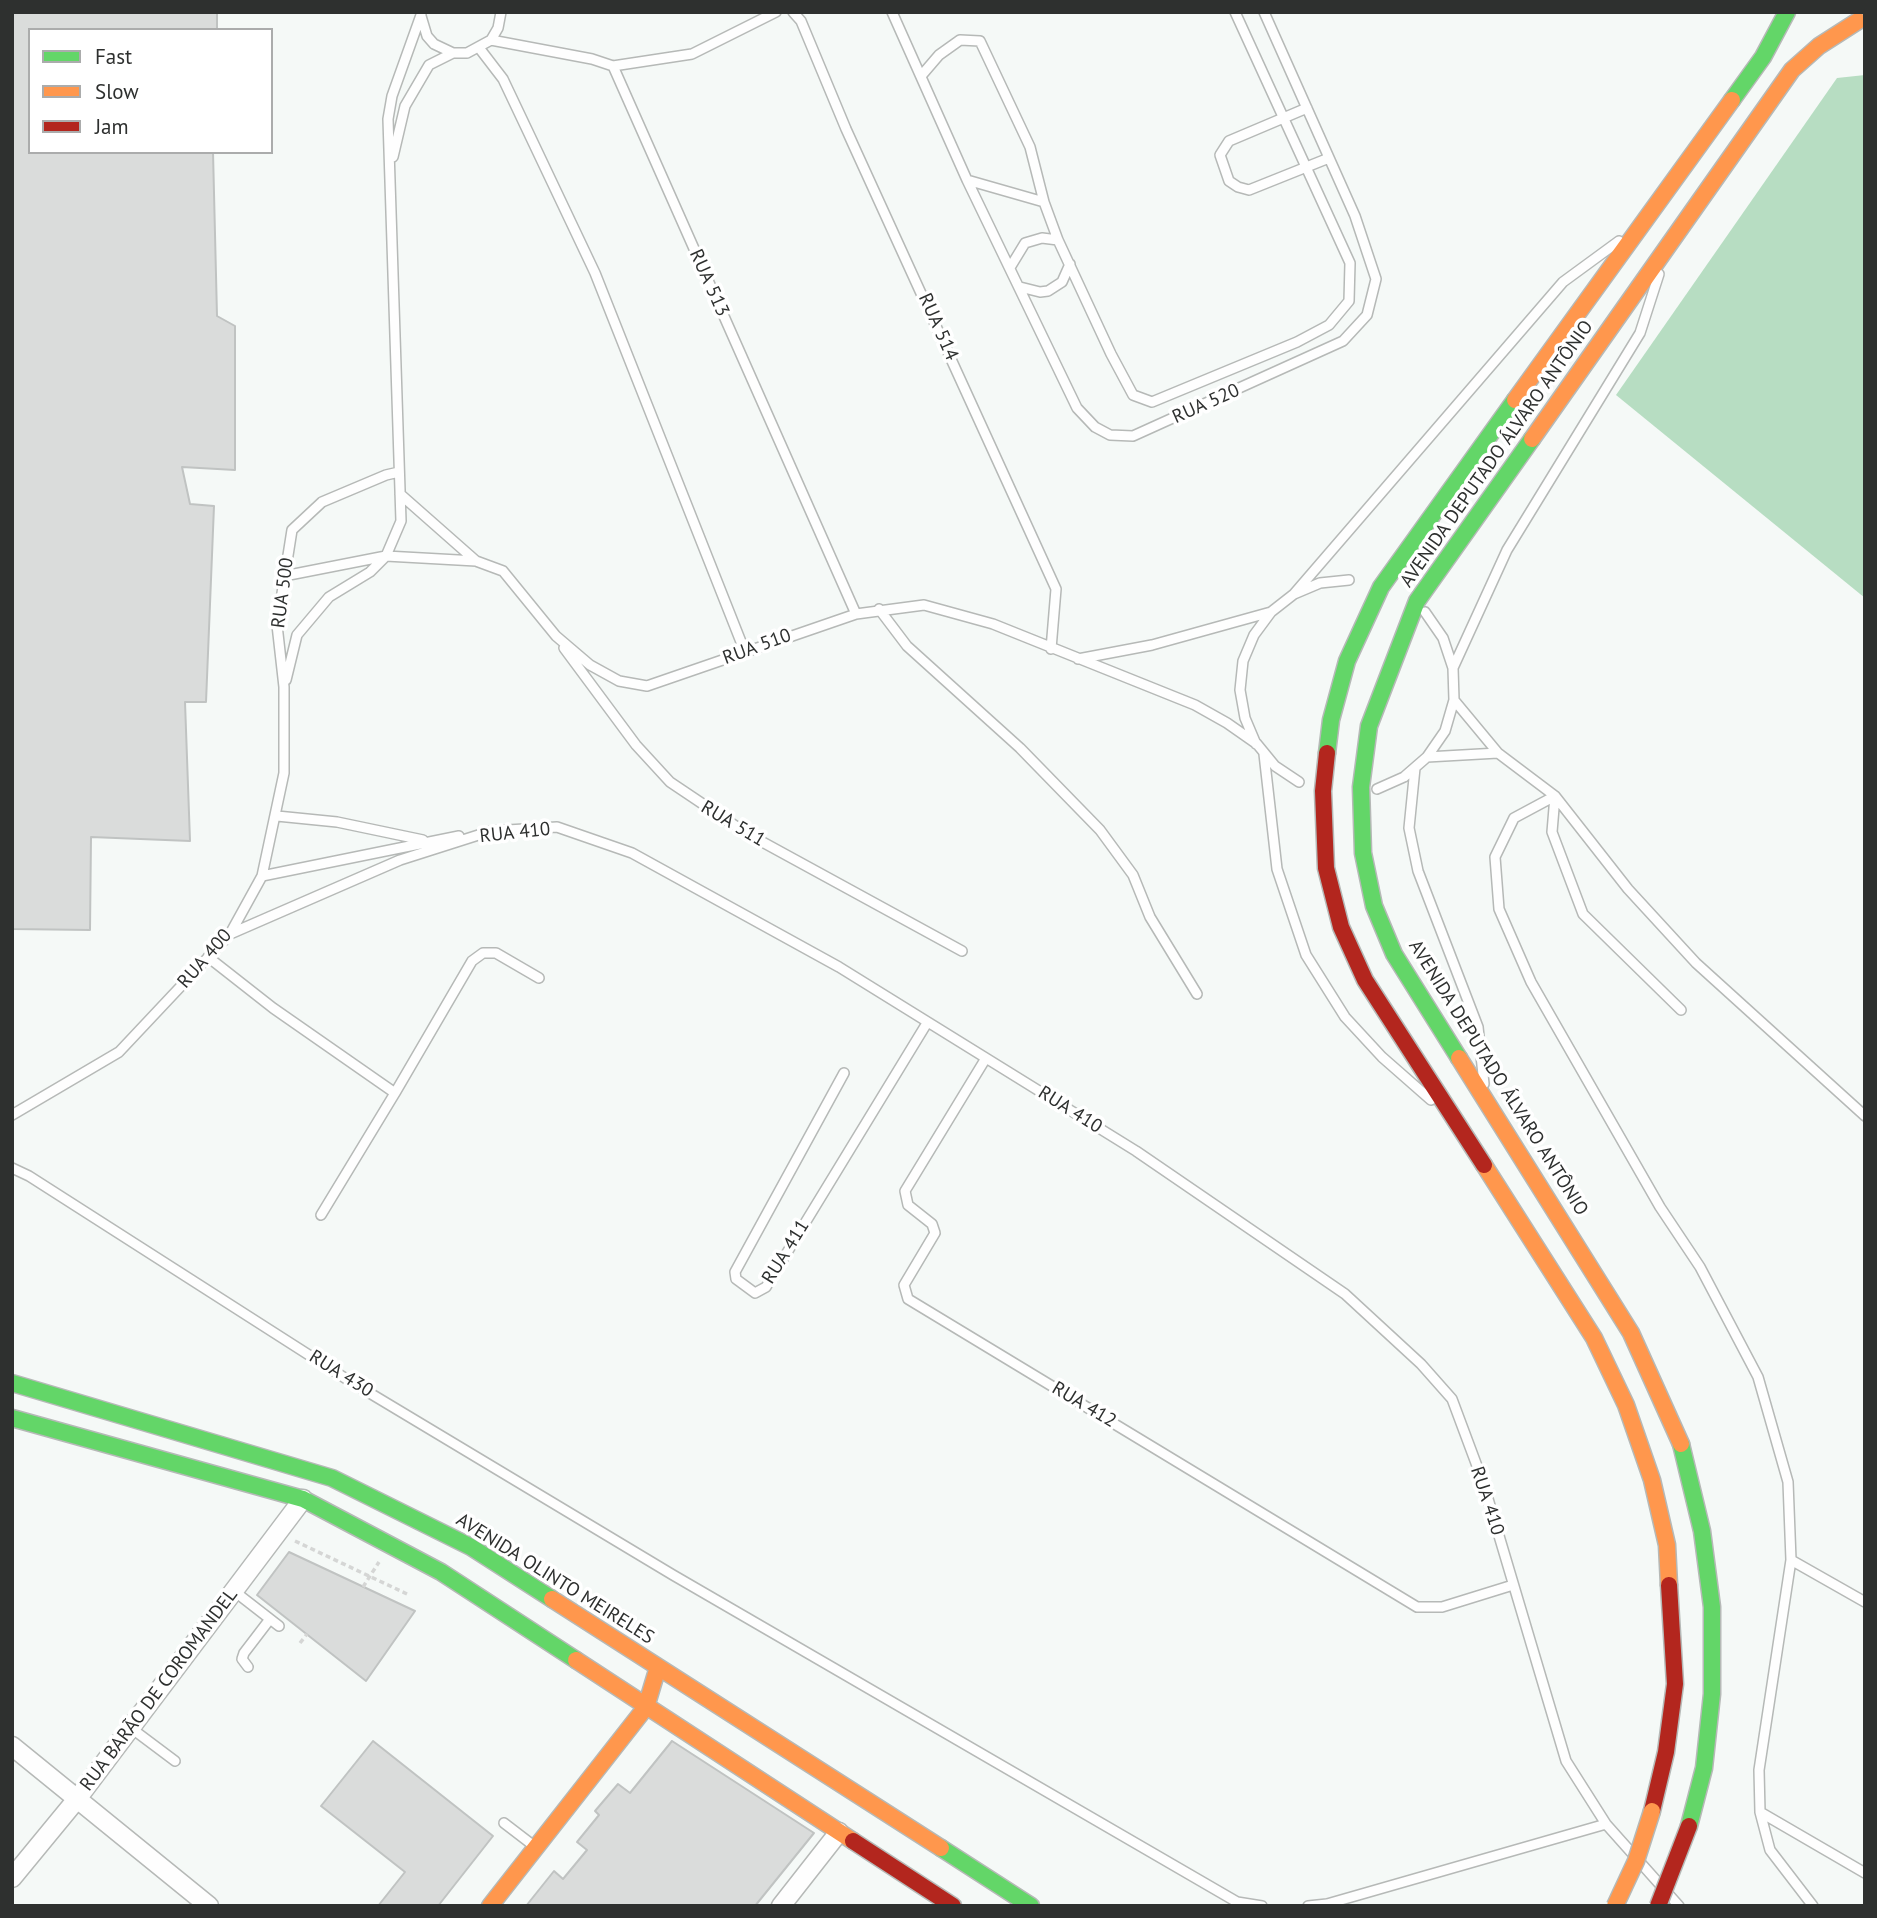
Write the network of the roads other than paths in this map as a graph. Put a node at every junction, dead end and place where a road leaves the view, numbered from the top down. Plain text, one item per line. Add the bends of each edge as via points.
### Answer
1 (500, 12) edge
2 (776, 12) edge
3 (793, 12) edge
4 (892, 12) edge
5 (1235, 12) edge
6 (1264, 12) edge
7 (1787, 12) edge
8 (1836, 12) edge
9 (421, 14) edge
10 (1862, 21) edge
11 (491, 40) junction
12 (480, 48) junction
13 (453, 53) junction
14 (613, 66) junction
15 (921, 76) junction
16 (1307, 108) junction
17 (1284, 118) junction
18 (1329, 158) junction
19 (1306, 166) junction
20 (391, 169) junction
21 (967, 180) junction
22 (1044, 202) junction
23 (1637, 227) junction
24 (1058, 240) junction
25 (1665, 253) junction
26 (1070, 264) junction
27 (1011, 266) junction
28 (1020, 287) junction
29 (1263, 355) junction
30 (1237, 366) junction
31 (1270, 376) junction
32 (1245, 387) junction
33 (399, 472) junction
34 (400, 494) junction
35 (386, 556) junction
36 (476, 561) junction
37 (284, 576) junction
38 (1349, 580) dead end
39 (1294, 594) junction
40 (879, 609) junction
41 (1271, 612) junction
42 (1425, 612) dead end
43 (856, 614) junction
44 (556, 636) junction
45 (1051, 649) junction
46 (745, 652) junction
47 (1076, 660) junction
48 (1453, 668) junction
49 (285, 687) junction
50 (1454, 700) junction
51 (1256, 744) junction
52 (1264, 753) junction
53 (1498, 753) junction
54 (1427, 757) junction
55 (1415, 768) junction
56 (1299, 782) dead end
57 (1377, 789) dead end
58 (1555, 796) junction
59 (277, 816) junction
60 (492, 831) junction
61 (428, 841) junction
62 (262, 876) junction
63 (230, 933) junction
64 (962, 951) dead end
65 (208, 957) junction
66 (539, 978) dead end
67 (1197, 993) dead end
68 (1681, 1010) dead end
69 (927, 1023) junction
70 (986, 1058) junction
71 (844, 1073) dead end
72 (395, 1093) junction
73 (1486, 1099) junction
74 (12, 1115) edge
75 (1865, 1116) edge
76 (1459, 1125) junction
77 (12, 1168) edge
78 (321, 1215) dead end
79 (12, 1382) edge
80 (12, 1418) edge
81 (39, 1424) junction
82 (12, 1429) edge
83 (303, 1499) junction
84 (1791, 1560) junction
85 (1513, 1584) junction
86 (234, 1591) junction
87 (1865, 1602) edge
88 (270, 1619) junction
89 (279, 1626) dead end
90 (248, 1667) dead end
91 (658, 1667) junction
92 (646, 1706) junction
93 (131, 1728) junction
94 (12, 1746) edge
95 (175, 1761) dead end
96 (77, 1799) junction
97 (1760, 1812) junction
98 (504, 1823) dead end
99 (1606, 1824) junction
100 (839, 1832) junction
101 (535, 1847) junction
102 (1865, 1872) edge
103 (12, 1878) edge
104 (209, 1906) edge
105 (490, 1906) edge
106 (781, 1906) edge
107 (953, 1906) edge
108 (1031, 1906) edge
109 (1262, 1906) edge
110 (1308, 1906) edge
111 (1615, 1906) edge
112 (1658, 1906) edge
113 (1679, 1906) edge
114 (1813, 1906) edge

1 - 11 lane
2 - 14 lane via 692,54
3 - 45 lane, RUA 514 via 801,21 1056,589
4 - 15 lane, RUA 520
5 - 17 lane, RUA 520
6 - 16 lane, RUA 520
7 - 23 main road, AVENIDA DEPUTADO ÁLVARO ANTÔNIO via 1763,57
8 - 10 main road
9 - 13 lane via 427,36
9 - 20 lane, RUA 500 via 391,96
10 - 25 main road, AVENIDA DEPUTADO ÁLVARO ANTÔNIO via 1819,46 1792,71
11 - 12 lane
11 - 14 lane
12 - 13 lane
12 - 46 lane via 503,79 595,273
13 - 20 lane via 429,65 405,106
14 - 43 lane, RUA 513
15 - 21 lane, RUA 520
15 - 22 lane, RUA 520 via 960,40 980,41 1030,147
16 - 17 lane
16 - 18 lane, RUA 520
17 - 19 lane, RUA 520
17 - 19 lane via 1222,148 1229,181 1249,190
18 - 19 lane
18 - 31 lane, RUA 520 via 1376,279 1367,315 1343,341
19 - 29 lane, RUA 520 via 1350,263 1349,301 1329,325
20 - 33 lane, RUA 500
21 - 22 lane
21 - 27 lane, RUA 520
22 - 24 lane, RUA 520
23 - 39 lane via 1563,282
23 - 76 main road, AVENIDA DEPUTADO ÁLVARO ANTÔNIO via 1381,587 1346,661 1331,720 1323,791 1326,855 1341,927 1365,980
24 - 26 lane, RUA 520
24 - 27 lane via 1041,238 1025,243
25 - 48 lane via 1640,333 1507,550
25 - 73 main road, AVENIDA DEPUTADO ÁLVARO ANTÔNIO via 1417,601 1369,726 1361,787 1363,853 1374,906 1394,954
26 - 28 lane via 1062,282 1048,291
26 - 30 lane, RUA 520 via 1133,395 1152,402
27 - 28 lane, RUA 520
28 - 32 lane, RUA 520 via 1077,408 1110,435 1133,436
29 - 30 lane, RUA 520
29 - 31 lane via 1269,361
30 - 32 lane via 1238,380
31 - 32 lane, RUA 520
33 - 34 lane, RUA 500
33 - 37 lane, RUA 500 via 322,502 292,530
34 - 35 lane, RUA 500 via 401,522
34 - 36 lane, RUA 510
35 - 36 lane, RUA 510
35 - 37 lane, RUA 510
35 - 49 lane, RUA 500 via 370,572 329,597 297,635
36 - 44 lane, RUA 510 via 503,571
37 - 49 lane, RUA 500 via 276,625
38 - 39 lane via 1320,583
39 - 41 lane
40 - 43 lane, RUA 510
40 - 45 lane, RUA 510 via 925,605 993,624
40 - 67 lane via 907,646 1020,748 1100,830 1133,875 1150,917
41 - 47 lane via 1152,645
41 - 51 lane via 1243,661 1244,718
42 - 48 lane via 1443,639
43 - 46 lane, RUA 510
44 - 46 lane, RUA 510 via 619,681 647,686
44 - 64 lane, RUA 511 via 622,727 670,782 746,833
45 - 47 lane, RUA 510
47 - 51 lane, RUA 510 via 1195,705
48 - 50 lane
49 - 59 lane, RUA 400 via 284,773
50 - 53 lane
50 - 54 lane via 1445,731
51 - 52 lane
52 - 56 lane
52 - 76 lane via 1277,869 1306,955 1345,1017 1382,1058
53 - 54 lane
53 - 58 lane
54 - 55 lane
55 - 57 lane
55 - 73 lane via 1409,828 1418,871 1478,1027
58 - 68 lane via 1552,832 1583,914
58 - 75 lane via 1628,889 1696,963
58 - 84 lane via 1514,818 1495,857 1499,909 1531,982 1660,1207 1700,1267 1758,1377 1788,1482
59 - 61 lane via 337,822
59 - 62 lane, RUA 400
60 - 61 lane
60 - 63 lane, RUA 410 via 400,860
60 - 69 lane, RUA 410 via 557,827 632,853 839,967
61 - 62 lane
62 - 63 lane, RUA 400
63 - 65 lane, RUA 400
65 - 72 lane
65 - 74 lane, RUA 400 via 118,1052
66 - 72 lane via 496,953 483,953 472,961
69 - 70 lane, RUA 410
69 - 71 lane, RUA 411 via 766,1287 755,1293 736,1279 734,1272
70 - 85 lane, RUA 410 via 1136,1151 1345,1294 1421,1364 1451,1399 1483,1482
70 - 85 lane, RUA 412 via 905,1191 908,1205 932,1224 935,1233 905,1285 908,1298 1417,1607 1442,1607
72 - 78 lane
73 - 112 main road, AVENIDA DEPUTADO ÁLVARO ANTÔNIO, bridge via 1631,1333 1686,1457 1702,1531 1712,1607 1712,1695 1704,1768 1689,1826
76 - 111 main road, AVENIDA DEPUTADO ÁLVARO ANTÔNIO, bridge via 1594,1338 1626,1405 1652,1480 1667,1545 1675,1684 1666,1752 1636,1861
77 - 109 lane, RUA 430 via 348,1380 673,1575 1237,1902
79 - 91 main road, AVENIDA OLINTO MEIRELES via 331,1478 471,1547
80 - 81 main road
81 - 82 main road
81 - 83 main road
83 - 86 street, RUA BARÃO DE COROMANDEL
83 - 92 main road via 441,1573
84 - 87 lane
84 - 97 lane via 1759,1770
85 - 99 lane, RUA 410 via 1566,1761
86 - 88 lane
86 - 93 street, RUA BARÃO DE COROMANDEL
88 - 89 lane
88 - 90 lane via 244,1653 242,1659
91 - 92 main road
91 - 108 main road, AVENIDA OLINTO MEIRELES
92 - 100 main road
92 - 101 main road
93 - 95 lane
93 - 96 street, RUA BARÃO DE COROMANDEL
94 - 96 street
96 - 103 street, RUA BARÃO DE COROMANDEL
96 - 104 street
97 - 102 lane
97 - 114 lane via 1770,1850
98 - 101 lane
99 - 110 lane
99 - 113 lane, RUA 410
100 - 106 street
100 - 107 main road
101 - 105 main road

